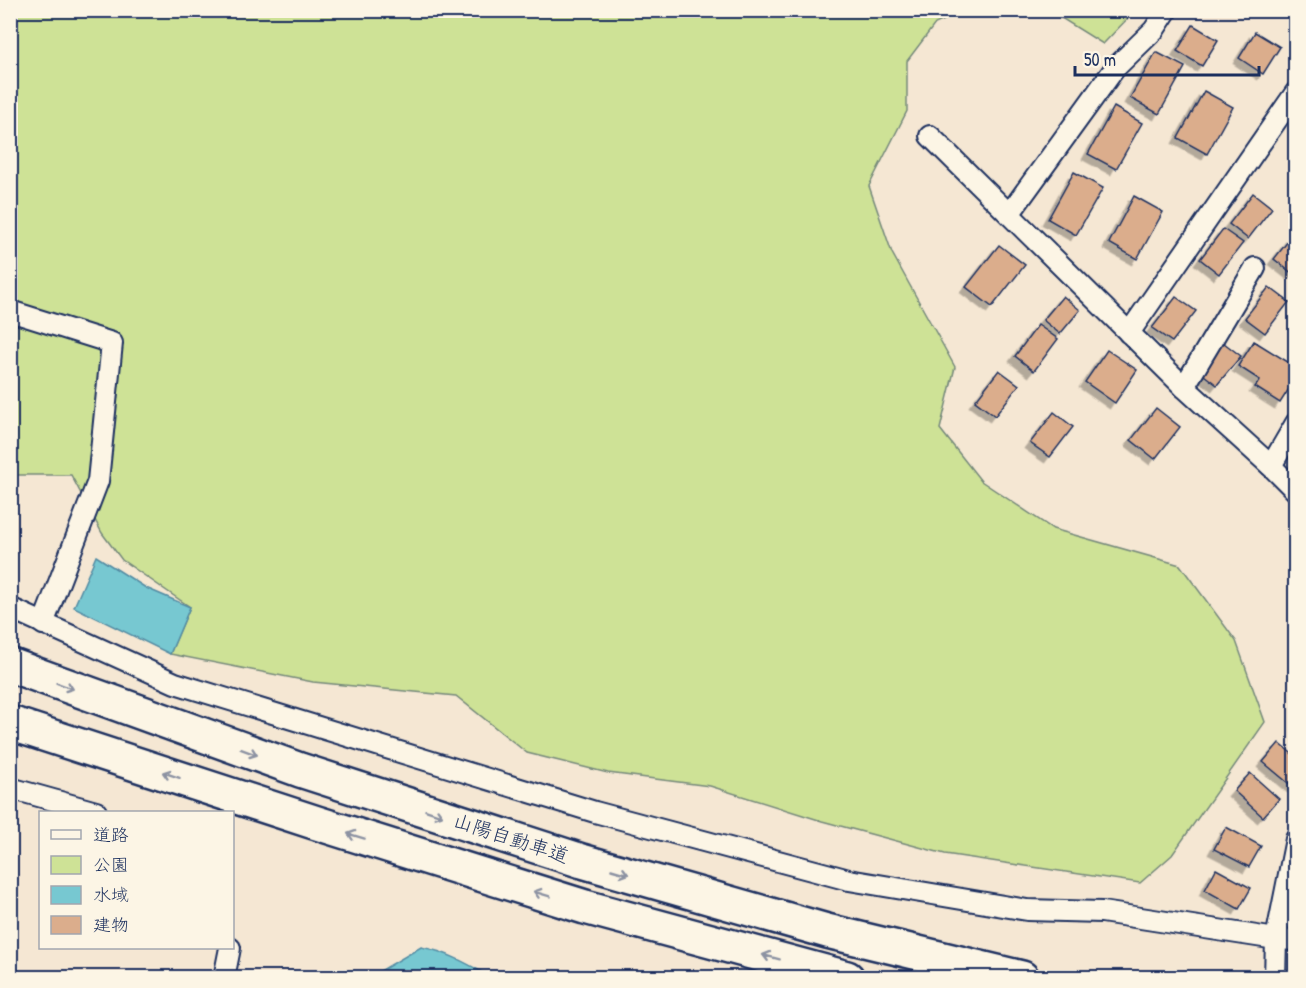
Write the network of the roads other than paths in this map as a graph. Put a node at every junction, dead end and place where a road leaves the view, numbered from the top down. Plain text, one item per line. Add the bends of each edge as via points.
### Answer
1 (1167, 10) edge
2 (1296, 92) edge
3 (930, 136) dead end
4 (1010, 213) junction
5 (1255, 268) dead end
6 (10, 311) edge
7 (1129, 333) junction
8 (1184, 387) junction
9 (1296, 423) edge
10 (1271, 466) junction
11 (1296, 491) edge
12 (10, 608) edge
13 (43, 624) junction
14 (10, 665) edge
15 (10, 723) edge
16 (10, 788) edge
17 (89, 811) edge
18 (1296, 839) edge
19 (1286, 939) edge
20 (230, 949) edge
21 (224, 978) edge
22 (847, 978) edge
23 (1022, 978) edge
24 (1275, 978) edge

1 - 4 street via 1154,30 1115,68
2 - 7 street
3 - 4 street
4 - 7 street
5 - 8 street
6 - 13 street via 112,343 98,481
7 - 8 street
8 - 10 street
9 - 10 street
10 - 11 street
12 - 13 street
13 - 19 street via 176,683 595,812 849,880 1027,910 1102,912
14 -> 23 highway, 山陽自動車道 via 300,770 582,861 827,931
22 -> 15 highway via 585,907
16 - 17 street
18 - 19 street
19 - 24 street
20 - 21 street

